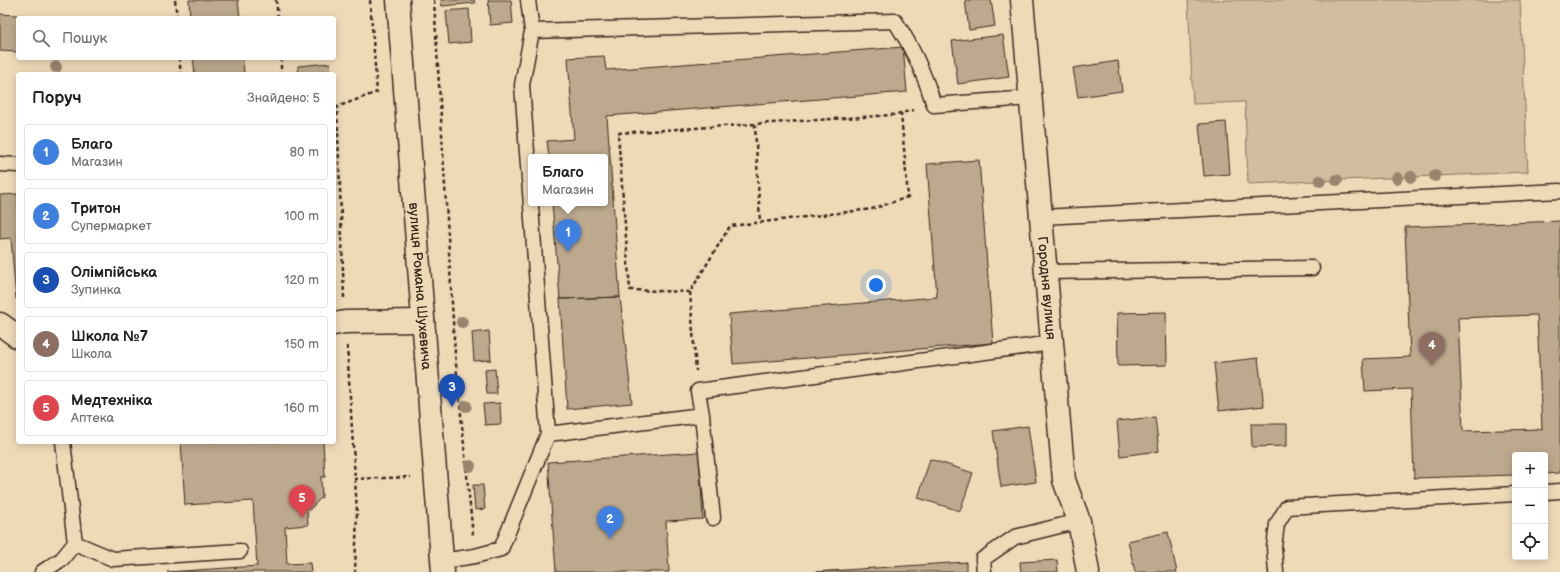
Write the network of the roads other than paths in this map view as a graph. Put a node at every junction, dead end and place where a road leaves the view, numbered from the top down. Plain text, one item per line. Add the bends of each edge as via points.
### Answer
1 (398, 0) edge
2 (528, 0) edge
3 (1022, 0) edge
4 (532, 31) junction
5 (1030, 98) junction
6 (0, 164) edge
7 (16, 165) edge
8 (528, 166) edge
9 (1560, 191) edge
10 (531, 206) edge
11 (1041, 217) junction
12 (1312, 268) dead end
13 (1046, 272) junction
14 (423, 321) junction
15 (340, 323) edge
16 (0, 324) edge
17 (16, 336) edge
18 (1052, 343) junction
19 (702, 415) junction
20 (548, 434) junction
21 (63, 444) edge
22 (1560, 491) edge
23 (1548, 492) edge
24 (1512, 494) edge
25 (713, 518) dead end
26 (1079, 521) junction
27 (75, 543) junction
28 (240, 551) dead end
29 (442, 567) edge
30 (42, 572) edge
31 (984, 572) edge
32 (1088, 572) edge
33 (1276, 572) edge

1 - 14 street, вулиця Романа Шухевича
2 - 4 lane
3 - 5 street, Городня вулиця
4 - 5 lane via 895,22 910,44 934,105
4 - 8 lane via 522,85
5 - 11 street, Городня вулиця
6 - 7 lane
9 - 11 lane
10 - 20 lane
11 - 13 street, Городня вулиця
12 - 13 lane
13 - 18 street, Городня вулиця
14 - 15 street
14 - 29 street, вулиця Романа Шухевича
16 - 17 street
18 - 19 lane via 698,391
18 - 26 street, Городня вулиця via 1064,480
19 - 20 lane
19 - 25 lane
20 - 29 lane via 501,549
21 - 27 lane
22 - 23 lane
24 - 33 lane via 1287,507 1277,524 1274,547
26 - 31 lane via 1015,537 983,559
26 - 32 street, Городня вулиця
27 - 28 lane via 113,559
27 - 30 lane via 62,558

